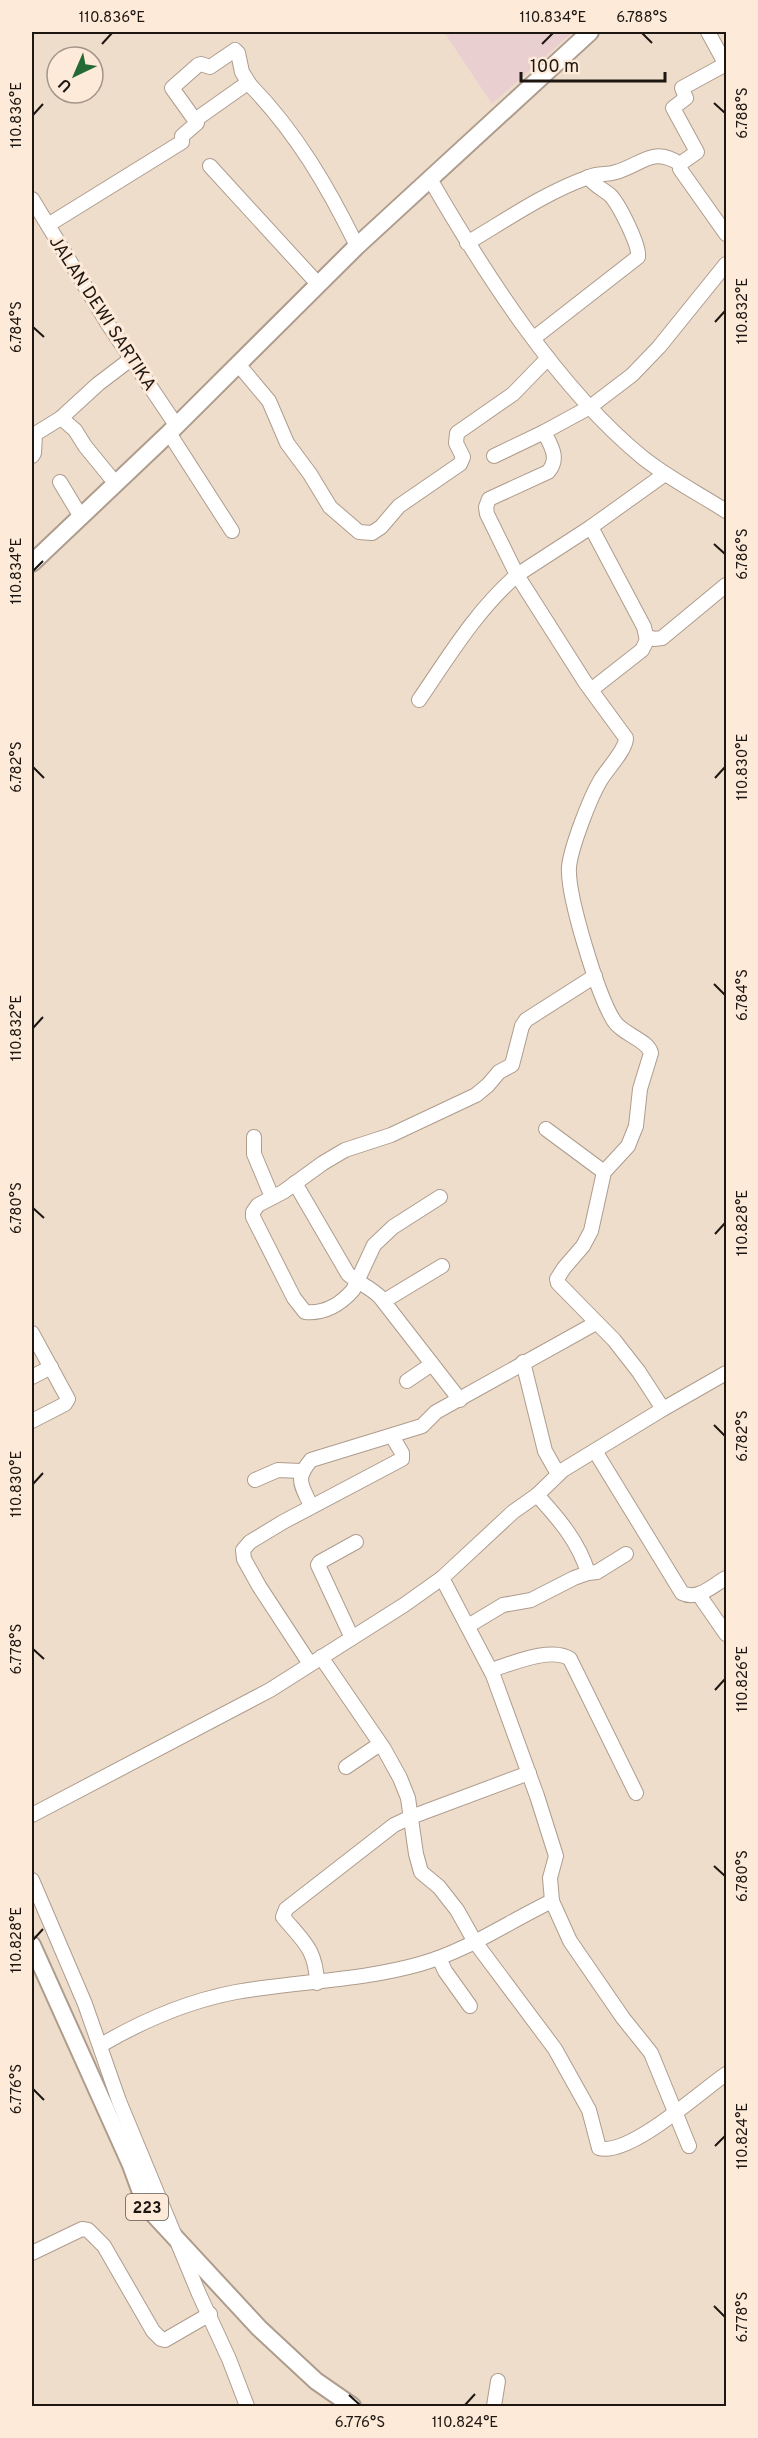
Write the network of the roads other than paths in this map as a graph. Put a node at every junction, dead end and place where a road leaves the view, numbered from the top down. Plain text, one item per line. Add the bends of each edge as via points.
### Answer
1 (590, 32) edge
2 (708, 32) edge
3 (724, 57) edge
4 (249, 85) junction
5 (195, 120) junction
6 (680, 164) junction
7 (210, 166) dead end
8 (588, 177) junction
9 (430, 179) junction
10 (32, 199) edge
11 (48, 225) junction
12 (726, 234) edge
13 (467, 243) junction
14 (357, 246) junction
15 (726, 264) edge
16 (318, 284) junction
17 (534, 338) junction
18 (548, 358) junction
19 (131, 359) junction
20 (237, 364) junction
21 (590, 407) junction
22 (61, 418) junction
23 (173, 429) junction
24 (544, 432) junction
25 (32, 456) edge
26 (494, 456) dead end
27 (665, 474) junction
28 (60, 482) dead end
29 (116, 484) junction
30 (726, 511) edge
31 (81, 517) junction
32 (591, 527) junction
33 (232, 531) dead end
34 (32, 563) edge
35 (517, 576) junction
36 (726, 585) edge
37 (646, 636) junction
38 (591, 690) junction
39 (419, 700) dead end
40 (595, 976) junction
41 (546, 1129) dead end
42 (254, 1137) dead end
43 (604, 1172) junction
44 (295, 1183) junction
45 (272, 1197) junction
46 (440, 1197) dead end
47 (442, 1266) dead end
48 (357, 1282) junction
49 (384, 1301) junction
50 (596, 1323) junction
51 (32, 1333) edge
52 (523, 1362) junction
53 (432, 1364) junction
54 (51, 1367) junction
55 (726, 1374) edge
56 (32, 1377) edge
57 (407, 1381) dead end
58 (460, 1400) junction
59 (663, 1409) junction
60 (32, 1421) edge
61 (392, 1436) junction
62 (595, 1451) junction
63 (558, 1474) junction
64 (301, 1479) junction
65 (255, 1480) dead end
66 (537, 1495) junction
67 (311, 1506) junction
68 (356, 1542) dead end
69 (626, 1554) dead end
70 (588, 1573) junction
71 (442, 1578) junction
72 (726, 1578) edge
73 (699, 1595) junction
74 (468, 1626) junction
75 (726, 1634) edge
76 (351, 1638) junction
77 (316, 1660) junction
78 (491, 1670) junction
79 (380, 1744) junction
80 (346, 1767) dead end
81 (529, 1773) junction
82 (636, 1793) dead end
83 (32, 1815) edge
84 (411, 1817) junction
85 (32, 1880) edge
86 (552, 1901) junction
87 (475, 1942) junction
88 (32, 1945) edge
89 (439, 1958) junction
90 (317, 1983) junction
91 (470, 2006) dead end
92 (100, 2045) junction
93 (725, 2078) edge
94 (675, 2112) junction
95 (689, 2146) dead end
96 (178, 2242) junction
97 (32, 2253) edge
98 (210, 2314) junction
99 (498, 2381) dead end
100 (247, 2406) edge
101 (352, 2406) edge
102 (494, 2406) edge

1 - 9 main road
2 - 3 street
3 - 6 street via 682,88 686,98 673,108 697,152
4 - 5 street
4 - 5 street via 235,50 210,67 198,65 172,88
4 - 14 street via 304,150
5 - 11 street via 197,124 182,136 182,143
6 - 8 street via 657,155 614,173
6 - 12 street
7 - 16 street
8 - 13 street
8 - 17 street via 611,196 636,243 638,257
9 - 13 street
9 - 14 main road
10 - 11 street, JALAN DEWI SARTIKA
11 - 19 street, JALAN DEWI SARTIKA
13 - 17 street
14 - 16 main road
15 - 21 street via 648,360
16 - 20 main road
17 - 18 street
18 - 20 street via 518,389 458,433 456,443 463,456 460,464 399,506 381,527 366,534 330,507 287,443 269,401
18 - 21 street
19 - 22 street
19 - 23 street, JALAN DEWI SARTIKA
20 - 23 main road
21 - 24 street
21 - 27 street
22 - 25 street via 35,434
22 - 29 street via 75,430
23 - 29 main road
23 - 33 street, JALAN DEWI SARTIKA
24 - 26 street
24 - 35 street via 554,456 550,471 486,503 487,514
27 - 30 street
27 - 32 street
28 - 31 street
29 - 31 main road
31 - 34 main road
32 - 35 street
32 - 37 street
35 - 38 street
35 - 39 street via 478,615
36 - 37 street via 662,638
37 - 38 street via 642,650
38 - 40 street via 626,738 600,782 569,868
40 - 43 street via 614,1021 647,1045 651,1053 640,1089 636,1126 628,1146
40 - 44 street via 526,1020 512,1065 476,1095 391,1135 345,1150
41 - 43 street
42 - 45 street via 254,1154
43 - 50 street via 591,1231 558,1279
44 - 45 street
44 - 48 street via 348,1274
45 - 48 street via 254,1209 254,1217 302,1309 314,1312 339,1303
46 - 48 street via 393,1227 374,1245
47 - 49 street
48 - 49 street
49 - 53 street
50 - 52 street
50 - 59 street via 639,1372
51 - 54 street
52 - 58 street
52 - 63 street via 545,1451
53 - 57 street
53 - 58 street
54 - 56 street
54 - 60 street via 68,1399
55 - 59 street
58 - 61 street via 436,1412 422,1426
59 - 62 street
61 - 64 street via 311,1460
61 - 67 street via 402,1459
62 - 63 street
62 - 73 street via 681,1591 688,1596
63 - 66 street
64 - 65 street via 278,1470
64 - 67 street
66 - 70 street via 574,1541
66 - 71 street
67 - 77 street via 243,1550 244,1560 260,1586
68 - 76 street via 318,1565
69 - 70 street via 597,1572
70 - 74 street via 531,1600 503,1605
71 - 74 street
71 - 76 street
72 - 73 street
73 - 75 street
74 - 78 street
76 - 77 street
77 - 79 street
77 - 83 street via 270,1690
78 - 81 street
78 - 82 street via 548,1654 558,1653 570,1659
79 - 80 street
79 - 84 street via 400,1778
81 - 84 street
81 - 86 street via 556,1856 550,1878
84 - 87 street via 418,1866 457,1910
84 - 90 street via 382,1832 283,1913 307,1944 316,1965
85 - 92 street
86 - 87 street
86 - 94 street via 570,1941 651,2053
87 - 89 street
87 - 94 street via 574,2080 589,2110 599,2148 625,2144
88 - 96 main road, 223 via 146,2206
89 - 90 street
89 - 91 street
90 - 92 street via 245,1991 201,2001 161,2015
92 - 96 street via 119,2102
93 - 94 street
94 - 95 street
96 - 98 street
96 - 101 main road, 223 via 259,2328 316,2381
97 - 98 street via 82,2229 88,2230 104,2246 160,2339 165,2340
98 - 100 street
99 - 102 street

